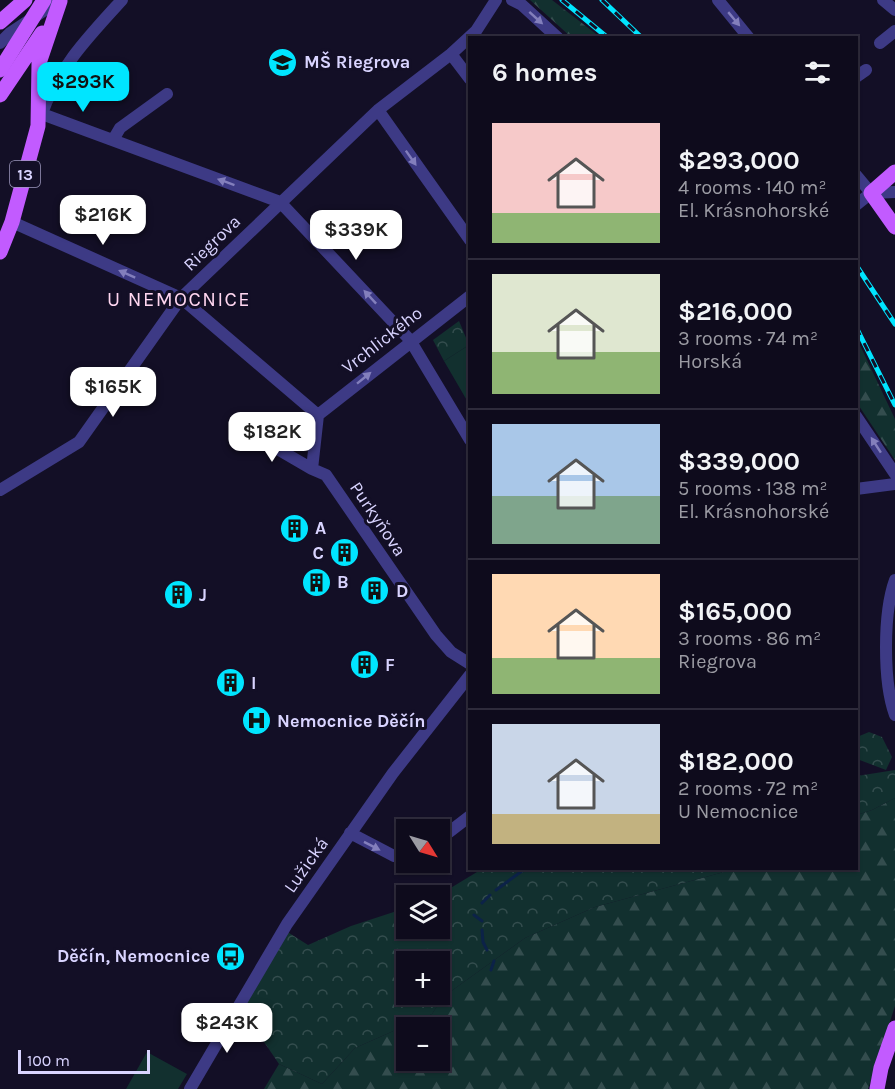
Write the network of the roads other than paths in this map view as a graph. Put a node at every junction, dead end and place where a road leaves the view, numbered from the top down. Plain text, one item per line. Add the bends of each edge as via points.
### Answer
1 (25, 0) edge
2 (44, 0) edge
3 (60, 0) edge
4 (122, 0) edge
5 (496, 0) edge
6 (512, 0) edge
7 (718, 0) edge
8 (883, 0) edge
9 (895, 10) edge
10 (5, 27) edge
11 (895, 31) edge
12 (471, 36) edge
13 (556, 36) edge
14 (747, 36) edge
15 (468, 38) edge
16 (0, 43) edge
17 (880, 44) dead end
18 (451, 54) junction
19 (0, 70) edge
20 (468, 76) edge
21 (4, 90) edge
22 (167, 94) dead end
23 (378, 110) junction
24 (40, 120) junction
25 (113, 140) junction
26 (895, 172) edge
27 (858, 177) edge
28 (895, 192) edge
29 (871, 193) junction
30 (280, 202) junction
31 (858, 203) edge
32 (12, 222) junction
33 (895, 227) edge
34 (468, 237) edge
35 (0, 252) edge
36 (468, 297) edge
37 (181, 298) junction
38 (411, 340) junction
39 (318, 415) junction
40 (858, 419) edge
41 (246, 430) dead end
42 (468, 437) edge
43 (312, 469) junction
44 (895, 474) edge
45 (895, 484) edge
46 (858, 489) edge
47 (0, 490) edge
48 (895, 580) edge
49 (468, 663) edge
50 (468, 678) edge
51 (895, 715) edge
52 (468, 818) edge
53 (450, 831) edge
54 (350, 833) junction
55 (396, 855) edge
56 (895, 1028) edge
57 (190, 1089) edge
58 (877, 1089) edge

1 - 10 main road
2 - 19 main road, bridge
3 - 10 street
3 - 21 main road
3 - 24 main road, 13 via 38,72
4 - 24 street via 61,71
5 - 12 street, Riegrova
6 -> 13 street
7 -> 14 street
8 - 9 street
10 - 16 street
11 - 17 street
15 - 18 street, Riegrova
18 - 20 street
18 - 23 street, Riegrova
22 - 25 street via 120,128
23 - 30 street, Riegrova
23 -> 34 street
24 - 25 street
24 - 32 main road, 13
30 -> 25 street
26 - 29 main road
27 - 29 street
28 - 29 street
29 - 31 street
29 - 33 main road
30 - 37 street, Riegrova
38 -> 30 street
32 - 35 main road, 13
37 -> 32 street
36 - 38 street, Vrchlického
37 - 39 street
37 - 47 street, Riegrova via 79,442
39 -> 38 street, Vrchlického
38 - 42 street
39 - 43 street
44 -> 40 street
41 - 43 street
43 - 49 street, Purkyňova via 326,475 436,635 451,652
45 - 46 street
48 - 51 street via 890,593 887,670
50 - 54 street, Lužická
52 - 53 street
54 -> 55 street
54 - 57 street, Lužická via 287,924
56 - 58 main road

